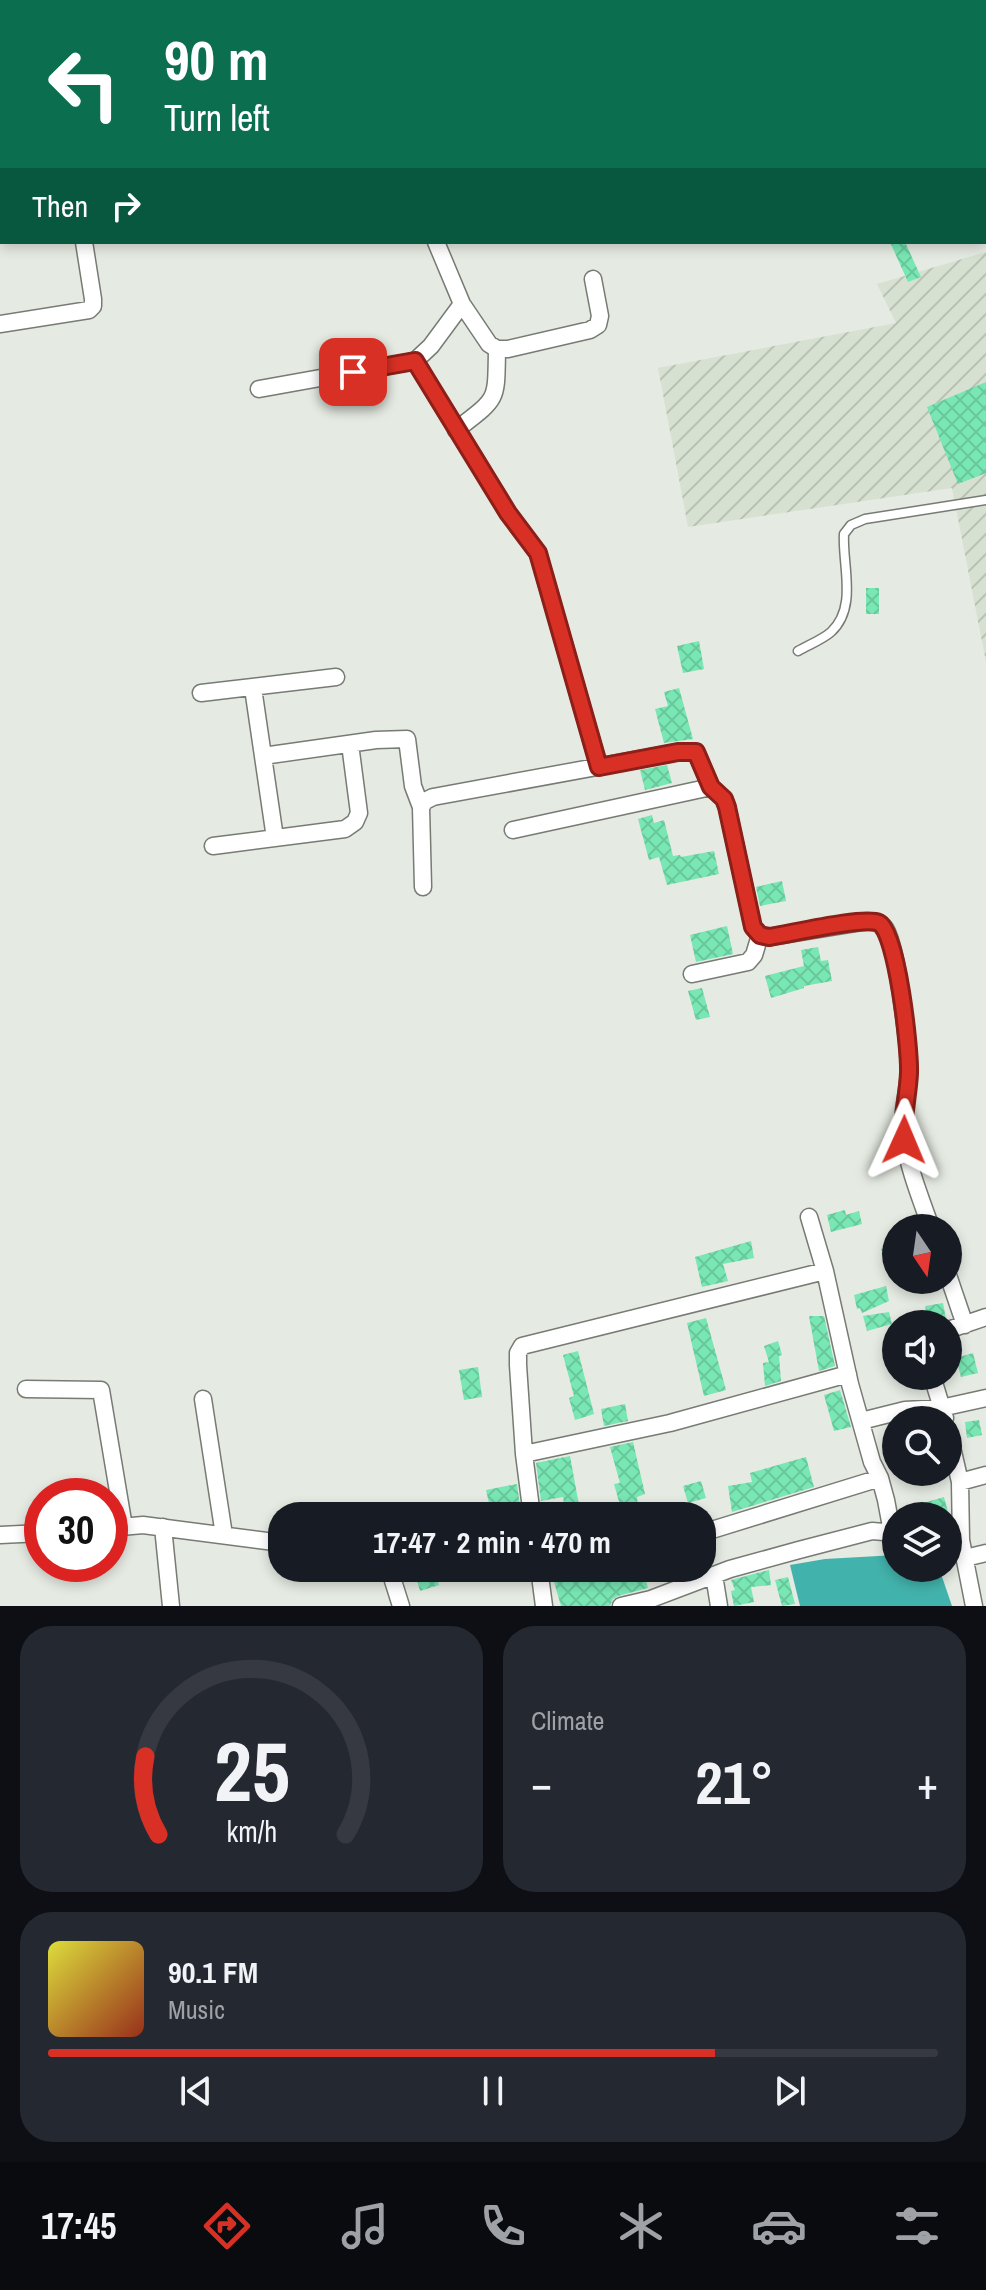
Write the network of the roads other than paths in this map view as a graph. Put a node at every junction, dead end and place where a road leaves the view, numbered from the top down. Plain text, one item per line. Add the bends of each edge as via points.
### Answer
1 (84, 244) edge
2 (437, 244) edge
3 (593, 279) dead end
4 (462, 304) junction
5 (0, 324) edge
6 (497, 349) junction
7 (415, 361) junction
8 (259, 389) dead end
9 (456, 430) junction
10 (986, 500) edge
11 (798, 651) dead end
12 (336, 677) dead end
13 (253, 688) junction
14 (201, 693) dead end
15 (350, 744) junction
16 (263, 756) junction
17 (599, 767) junction
18 (711, 787) junction
19 (421, 807) junction
20 (513, 830) dead end
21 (275, 838) junction
22 (213, 846) dead end
23 (423, 887) dead end
24 (760, 935) junction
25 (692, 974) dead end
26 (927, 1214) edge
27 (809, 1217) dead end
28 (825, 1271) junction
29 (954, 1294) edge
30 (986, 1317) edge
31 (965, 1325) junction
32 (962, 1326) edge
33 (848, 1374) junction
34 (26, 1389) dead end
35 (986, 1398) edge
36 (203, 1399) dead end
37 (962, 1407) edge
38 (882, 1416) edge
39 (861, 1421) junction
40 (524, 1454) junction
41 (986, 1475) edge
42 (111, 1478) edge
43 (880, 1478) junction
44 (962, 1481) edge
45 (530, 1502) edge
46 (886, 1502) edge
47 (163, 1527) junction
48 (128, 1528) edge
49 (716, 1529) edge
50 (882, 1531) edge
51 (24, 1534) edge
52 (0, 1535) edge
53 (224, 1535) junction
54 (268, 1541) edge
55 (962, 1552) edge
56 (986, 1553) edge
57 (965, 1558) junction
58 (716, 1574) edge
59 (393, 1582) edge
60 (541, 1582) edge
61 (700, 1582) edge
62 (715, 1582) edge
63 (665, 1600) edge
64 (171, 1606) edge
65 (401, 1606) edge
66 (544, 1606) edge
67 (621, 1606) edge
68 (719, 1606) edge
69 (974, 1606) edge

1 - 5 street via 93,299 89,310
2 - 4 street
3 - 6 street via 598,325
4 - 6 street
4 - 7 street
6 - 9 street via 496,394
7 - 8 street
7 - 9 street
9 - 17 street via 538,553
10 - 11 lane via 851,525 844,534 846,602 841,619
12 - 13 street
13 - 14 street
13 - 16 street
15 - 16 street
15 - 19 street via 407,739
15 - 21 street via 359,813 355,822 345,829
16 - 21 street
17 - 18 street via 696,752
17 - 19 street via 433,797
18 - 20 street
18 - 24 street via 727,807 753,927
19 - 23 street
21 - 22 street
24 - 25 street via 748,962
24 - 26 street via 861,922 886,928 898,972 909,1071 904,1140
27 - 28 street
28 - 33 street
28 - 40 street via 522,1346 518,1365
29 - 31 street
30 - 31 street
31 - 32 street
33 - 39 street
33 - 40 street via 670,1423
34 - 42 street via 101,1390
35 - 37 street
36 - 53 street
38 - 39 street
39 - 43 street
40 - 45 street
41 - 44 street
43 - 46 street
43 - 49 street
47 - 48 street
47 - 53 street
47 - 64 street
50 - 58 street
51 - 52 street
53 - 54 street
55 - 57 street
56 - 57 street
57 - 69 street
59 - 65 street
60 - 66 street
61 - 63 street
62 - 68 street
63 - 67 street

